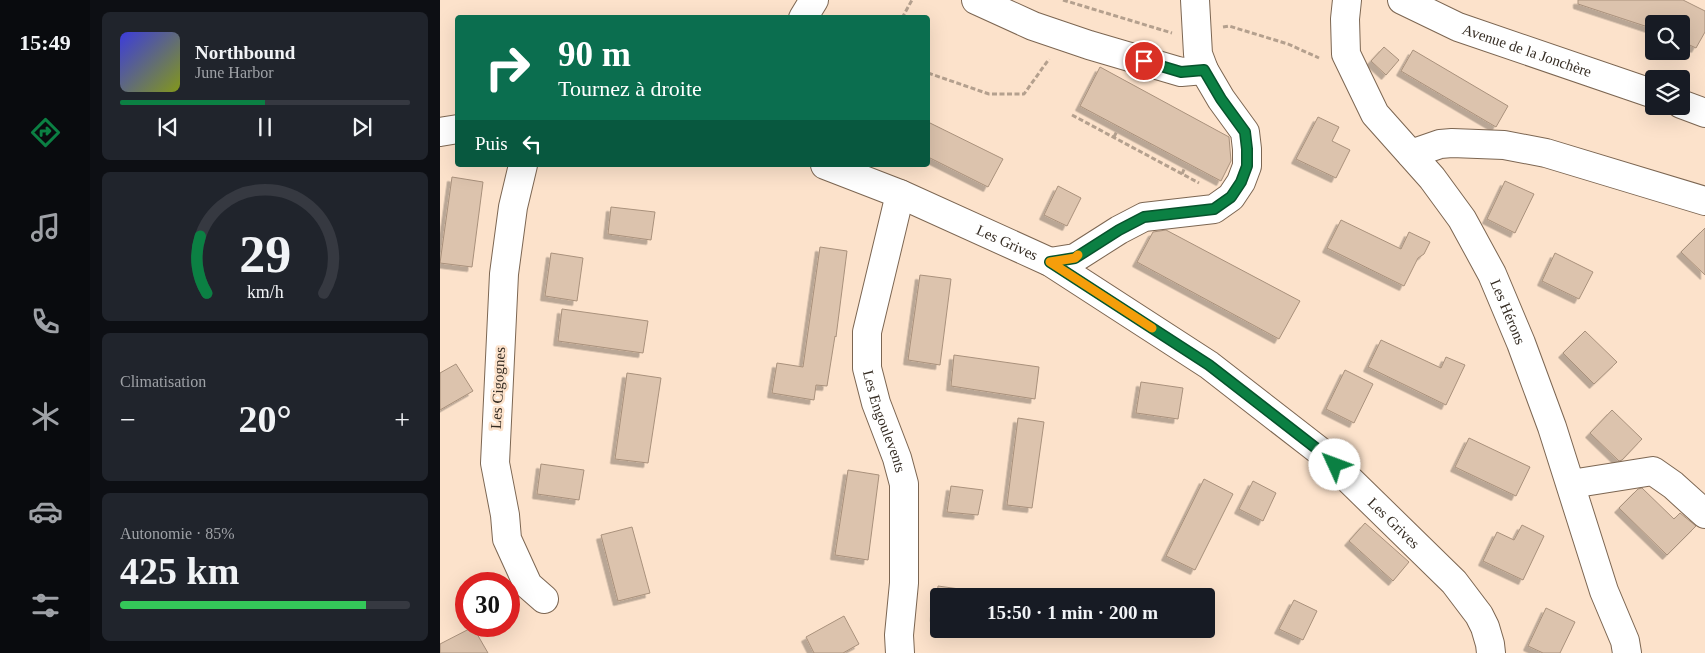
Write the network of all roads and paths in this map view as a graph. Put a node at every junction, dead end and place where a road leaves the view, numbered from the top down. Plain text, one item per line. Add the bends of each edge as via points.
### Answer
1 (814, 0) edge
2 (912, 0) edge
3 (976, 0) edge
4 (1195, 0) edge
5 (1348, 0) edge
6 (1402, 0) edge
7 (805, 15) edge
8 (904, 15) edge
9 (1065, 36) junction
10 (1204, 70) junction
11 (930, 74) edge
12 (1645, 91) edge
13 (1690, 107) edge
14 (1705, 113) edge
15 (1072, 115) dead end
16 (455, 130) edge
17 (1117, 131) dead end
18 (440, 132) edge
19 (1114, 137) junction
20 (1410, 154) junction
21 (523, 167) edge
22 (830, 167) edge
23 (1185, 167) dead end
24 (1182, 174) junction
25 (900, 194) junction
26 (1229, 198) junction
27 (1705, 201) edge
28 (1050, 262) junction
29 (1571, 484) junction
30 (1705, 514) edge
31 (544, 599) dead end
32 (900, 653) edge
33 (1491, 653) edge
34 (1627, 653) edge

1 - 7 street
2 - 8 path
3 - 9 street via 1033,26
4 - 10 street via 1198,54
5 - 20 street, Les Hérons via 1344,19 1346,54 1375,114
6 - 12 street, Avenue de la Jonchère via 1458,27
9 - 10 street via 1181,72
9 - 11 path via 1024,94 990,94
10 - 26 street via 1245,132 1247,166 1241,182
13 - 14 street
15 - 19 path
16 - 18 street
17 - 19 path
19 - 24 path
20 - 27 street via 1452,142 1504,145 1546,153
20 - 29 street, Les Hérons via 1462,219 1492,274 1521,343
21 - 31 street, Les Cigognes via 513,207 504,274 494,463 507,539 528,585
22 - 25 street, Les Grives
23 - 24 path
24 - 26 path
25 - 28 street, Les Grives
25 - 32 street, Les Engoulevents via 866,345 867,368 876,403 904,484
26 - 28 street via 1214,209 1144,217 1075,258
28 - 33 street, Les Grives via 1209,365 1321,452 1454,582 1486,627
29 - 30 street via 1653,471 1674,485
29 - 34 street, Les Hérons

